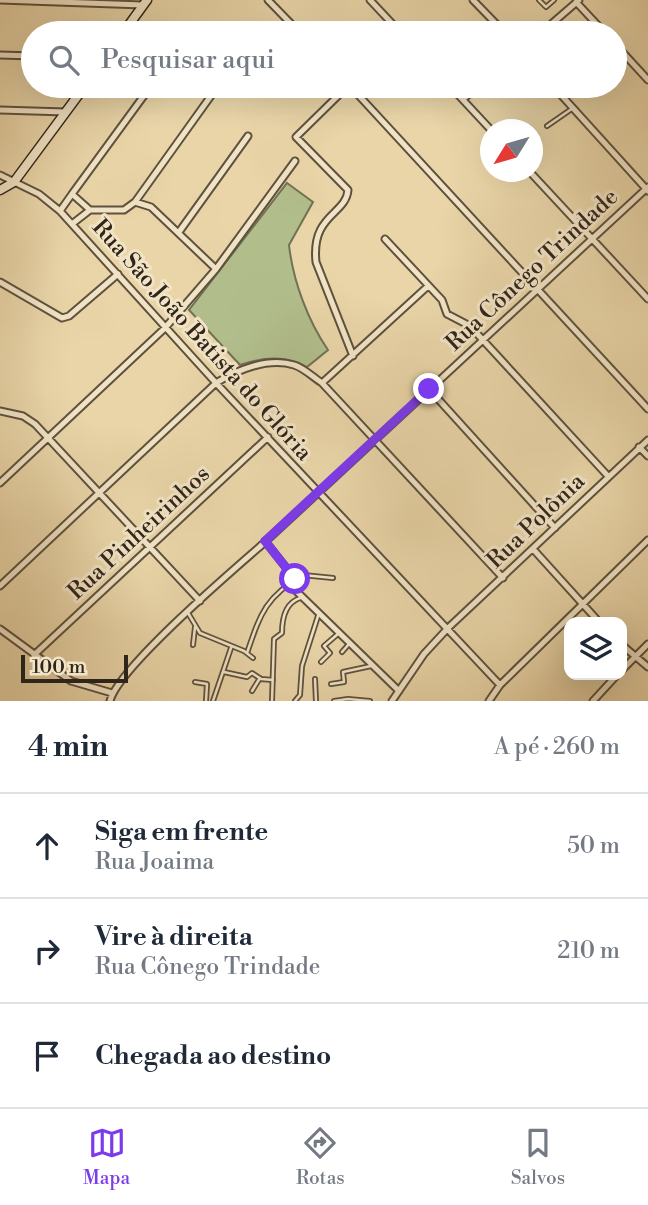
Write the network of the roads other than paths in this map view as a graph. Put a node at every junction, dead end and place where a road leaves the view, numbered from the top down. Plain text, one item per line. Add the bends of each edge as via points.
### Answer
1 (0, 0) edge
2 (268, 0) edge
3 (370, 0) edge
4 (473, 0) edge
5 (539, 0) edge
6 (554, 0) edge
7 (576, 1) edge
8 (145, 3) edge
9 (132, 21) edge
10 (288, 21) edge
11 (390, 21) edge
12 (493, 21) edge
13 (554, 21) edge
14 (594, 21) edge
15 (0, 55) edge
16 (21, 56) edge
17 (627, 57) edge
18 (648, 80) edge
19 (76, 98) edge
20 (142, 98) edge
21 (209, 98) edge
22 (337, 98) edge
23 (360, 98) edge
24 (564, 98) edge
25 (463, 99) edge
26 (573, 108) junction
27 (0, 110) edge
28 (66, 112) junction
29 (481, 119) edge
30 (547, 126) dead end
31 (248, 136) dead end
32 (295, 161) dead end
33 (0, 175) edge
34 (14, 182) junction
35 (539, 182) edge
36 (647, 189) edge
37 (0, 190) edge
38 (72, 194) junction
39 (135, 202) junction
40 (90, 210) junction
41 (60, 211) junction
42 (72, 223) junction
43 (179, 232) junction
44 (385, 239) dead end
45 (592, 239) junction
46 (216, 269) junction
47 (118, 274) junction
48 (0, 282) edge
49 (428, 286) junction
50 (538, 288) junction
51 (648, 299) edge
52 (165, 328) junction
53 (483, 340) junction
54 (353, 356) junction
55 (216, 383) junction
56 (322, 383) junction
57 (429, 389) junction
58 (648, 409) edge
59 (0, 411) edge
60 (48, 438) junction
61 (268, 438) junction
62 (374, 439) junction
63 (648, 440) edge
64 (639, 447) junction
65 (648, 456) edge
66 (607, 475) junction
67 (0, 483) edge
68 (99, 492) junction
69 (317, 492) junction
70 (555, 528) junction
71 (648, 540) edge
72 (265, 541) junction
73 (150, 546) junction
74 (533, 549) junction
75 (333, 578) dead end
76 (503, 578) junction
77 (295, 579) junction
78 (289, 584) junction
79 (0, 586) edge
80 (302, 597) junction
81 (200, 601) junction
82 (582, 604) junction
83 (188, 612) junction
84 (319, 613) junction
85 (595, 617) edge
86 (195, 624) junction
87 (448, 628) junction
88 (0, 629) edge
89 (339, 633) junction
90 (349, 644) junction
91 (648, 644) edge
92 (192, 645) dead end
93 (232, 647) junction
94 (627, 650) edge
95 (342, 652) dead end
96 (247, 653) junction
97 (34, 654) junction
98 (633, 657) junction
99 (253, 658) dead end
100 (321, 662) dead end
101 (627, 664) edge
102 (371, 666) junction
103 (648, 667) edge
104 (223, 672) junction
105 (260, 678) junction
106 (315, 679) dead end
107 (273, 680) junction
108 (612, 680) edge
109 (195, 682) dead end
110 (331, 684) dead end
111 (500, 685) junction
112 (251, 691) dead end
113 (399, 691) junction
114 (112, 693) junction
115 (110, 701) edge
116 (206, 701) edge
117 (213, 701) edge
118 (272, 701) edge
119 (295, 701) edge
120 (316, 701) edge
121 (334, 701) edge
122 (370, 701) edge
123 (392, 701) edge
124 (489, 701) edge
125 (593, 701) edge

1 - 8 street
2 - 10 street
3 - 11 street
4 - 12 street
5 - 6 lane via 546,7
7 - 13 street
7 - 14 street
8 - 9 street
15 - 16 street
17 - 18 street
19 - 28 street
20 - 38 street
21 - 39 street
22 - 54 street via 296,137 348,194 318,229 315,249
23 - 50 street
24 - 26 street
25 - 29 street
26 - 30 lane
26 - 36 street
27 - 28 street
28 - 34 street
31 - 43 street
32 - 46 street
33 - 34 street, Rua São João Batista do Glória
34 - 37 street
34 - 41 street, Rua São João Batista do Glória
35 - 45 street
36 - 45 street, Rua Cônego Trindade
38 - 40 street
38 - 41 street
39 - 40 street via 124,209
39 - 43 street via 151,207
40 - 42 street
41 - 42 street, Rua São João Batista do Glória
42 - 47 street, Rua São João Batista do Glória
43 - 46 street
44 - 49 street
45 - 50 street, Rua Cônego Trindade
45 - 51 street
46 - 52 street
47 - 48 street via 62,318
47 - 52 street, Rua São João Batista do Glória
49 - 53 street via 442,300 447,314 470,326
49 - 54 street
50 - 53 street, Rua Cônego Trindade
50 - 58 street
52 - 55 street, Rua São João Batista do Glória
52 - 60 street
53 - 57 street, Rua Cônego Trindade
53 - 66 street
54 - 56 street
55 - 56 street via 238,370 278,364 295,365
55 - 61 street, Rua São João Batista do Glória
55 - 68 street
56 - 62 street
57 - 62 street, Rua Cônego Trindade
57 - 70 street
59 - 60 street via 23,416
60 - 67 street
60 - 68 street
61 - 69 street, Rua São João Batista do Glória
61 - 73 street, Rua Pinheirinhos
62 - 69 street, Rua Cônego Trindade
62 - 76 street
63 - 64 street, Rua Polônia
64 - 65 street
64 - 66 street, Rua Polônia
66 - 70 street, Rua Polônia
68 - 73 street
68 - 79 street
69 - 72 street, Rua Cônego Trindade
69 - 87 street, Rua São João Batista do Glória
70 - 74 street, Rua Polônia
71 - 82 street
72 - 77 street
72 - 81 street, Rua Cônego Trindade
73 - 81 street
73 - 97 street, Rua Pinheirinhos
74 - 76 street, Rua Polônia
74 - 82 street
75 - 77 lane via 303,575
76 - 87 street, Rua Polônia
77 - 78 lane
78 - 80 street
78 - 96 lane via 268,601 257,618
80 - 84 street
80 - 107 lane via 287,608 282,633 274,639
81 - 83 street, Rua Cônego Trindade
82 - 85 street
82 - 111 street
83 - 86 lane
83 - 114 street, Rua Cônego Trindade
84 - 89 street
84 - 119 lane
86 - 92 lane
86 - 93 lane via 200,633
87 - 111 street, Rua São João Batista do Glória
87 - 113 street, Rua Polônia
88 - 97 street
89 - 90 street
89 - 100 lane via 324,646 330,653
90 - 95 lane
90 - 102 street
91 - 98 street
93 - 96 lane
93 - 104 lane
94 - 98 street
96 - 99 lane
97 - 114 street via 71,681
98 - 101 street
98 - 103 street
102 - 110 lane via 343,672 344,682
102 - 113 street
104 - 105 lane via 247,677 252,673
104 - 117 lane
105 - 107 lane
105 - 112 lane
106 - 120 lane
107 - 118 lane
108 - 125 street
109 - 116 lane via 207,684
111 - 124 street
113 - 123 street, Rua Polônia
114 - 115 street, Rua Cônego Trindade
121 - 122 lane

